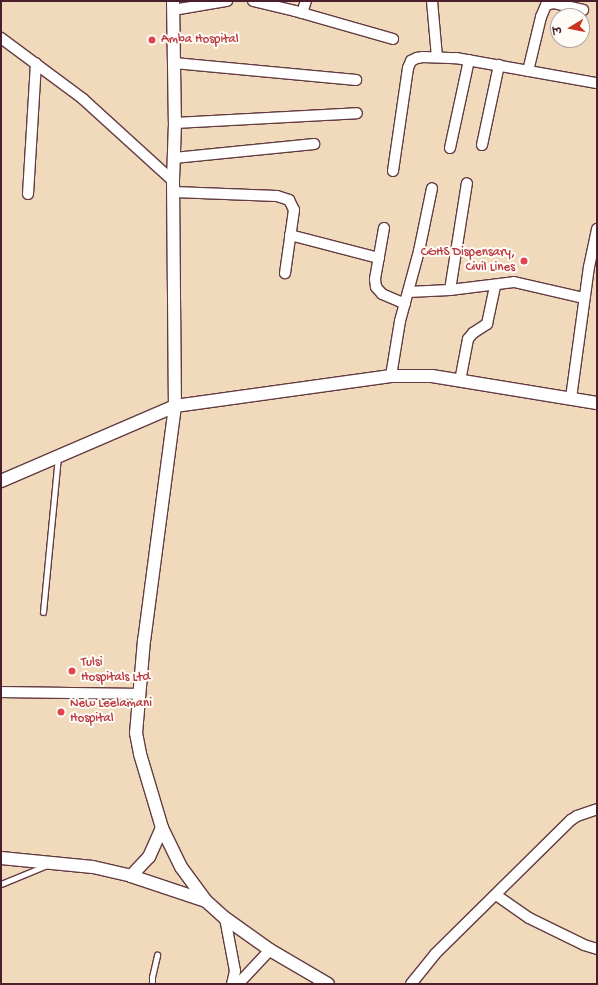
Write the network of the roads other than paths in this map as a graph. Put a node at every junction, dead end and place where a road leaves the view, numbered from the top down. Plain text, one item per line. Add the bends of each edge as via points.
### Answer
1 (227, 1) edge
2 (253, 1) edge
3 (306, 1) edge
4 (432, 1) edge
5 (173, 6) edge
6 (575, 8) edge
7 (302, 13) junction
8 (1, 38) edge
9 (394, 39) dead end
10 (437, 57) junction
11 (469, 60) junction
12 (36, 63) junction
13 (174, 63) junction
14 (499, 65) junction
15 (528, 71) junction
16 (356, 80) dead end
17 (597, 83) edge
18 (357, 113) dead end
19 (175, 123) junction
20 (314, 144) dead end
21 (482, 145) dead end
22 (450, 148) dead end
23 (174, 158) junction
24 (393, 171) dead end
25 (467, 183) dead end
26 (173, 186) junction
27 (432, 188) dead end
28 (28, 194) dead end
29 (384, 228) dead end
30 (597, 229) edge
31 (290, 235) junction
32 (379, 258) junction
33 (285, 273) dead end
34 (495, 285) junction
35 (450, 290) junction
36 (408, 292) junction
37 (584, 298) junction
38 (405, 304) junction
39 (391, 376) junction
40 (460, 381) junction
41 (571, 398) junction
42 (597, 403) edge
43 (175, 406) junction
44 (58, 456) junction
45 (1, 481) edge
46 (43, 612) dead end
47 (1, 692) edge
48 (138, 694) junction
49 (597, 809) edge
50 (162, 828) junction
51 (1, 858) edge
52 (50, 864) junction
53 (131, 876) junction
54 (1, 884) edge
55 (496, 895) junction
56 (206, 902) junction
57 (225, 918) junction
58 (597, 949) edge
59 (270, 950) junction
60 (157, 954) dead end
61 (152, 984) edge
62 (232, 984) edge
63 (238, 984) edge
64 (328, 984) edge
65 (411, 984) edge

1 - 5 street
2 - 7 street
3 - 7 street
4 - 10 street
5 - 13 street
6 - 15 street via 554,3 546,5
7 - 9 street
8 - 12 street
10 - 11 street
10 - 24 street via 417,58 411,61 408,68
11 - 14 street
11 - 22 street
12 - 26 street via 83,99
12 - 28 street
13 - 16 street
13 - 19 street
14 - 15 street
14 - 21 street
15 - 17 street
18 - 19 street
19 - 23 street
20 - 23 street
23 - 26 street
25 - 35 street
26 - 31 street via 283,197 292,204 294,210
26 - 43 street
27 - 36 street
29 - 32 street
30 - 37 street
31 - 32 street
31 - 33 street
32 - 38 street via 375,280 378,291
34 - 35 street
34 - 37 street via 521,283
34 - 40 street via 487,324 468,339
35 - 36 street
36 - 38 street
37 - 41 street
38 - 39 street
39 - 40 street via 432,376
39 - 43 street
40 - 41 street
41 - 42 street
43 - 44 street
43 - 48 street
44 - 45 street
44 - 46 lane
47 - 48 street
48 - 50 street via 136,734
49 - 55 street via 571,820
50 - 53 street via 149,857
50 - 56 street via 181,867
51 - 52 street
52 - 53 street via 92,867
52 - 54 lane
53 - 56 street
55 - 58 street via 529,918
55 - 65 street via 434,954
56 - 57 street
57 - 59 street
57 - 62 street via 235,970
59 - 63 street
59 - 64 street
60 - 61 lane

